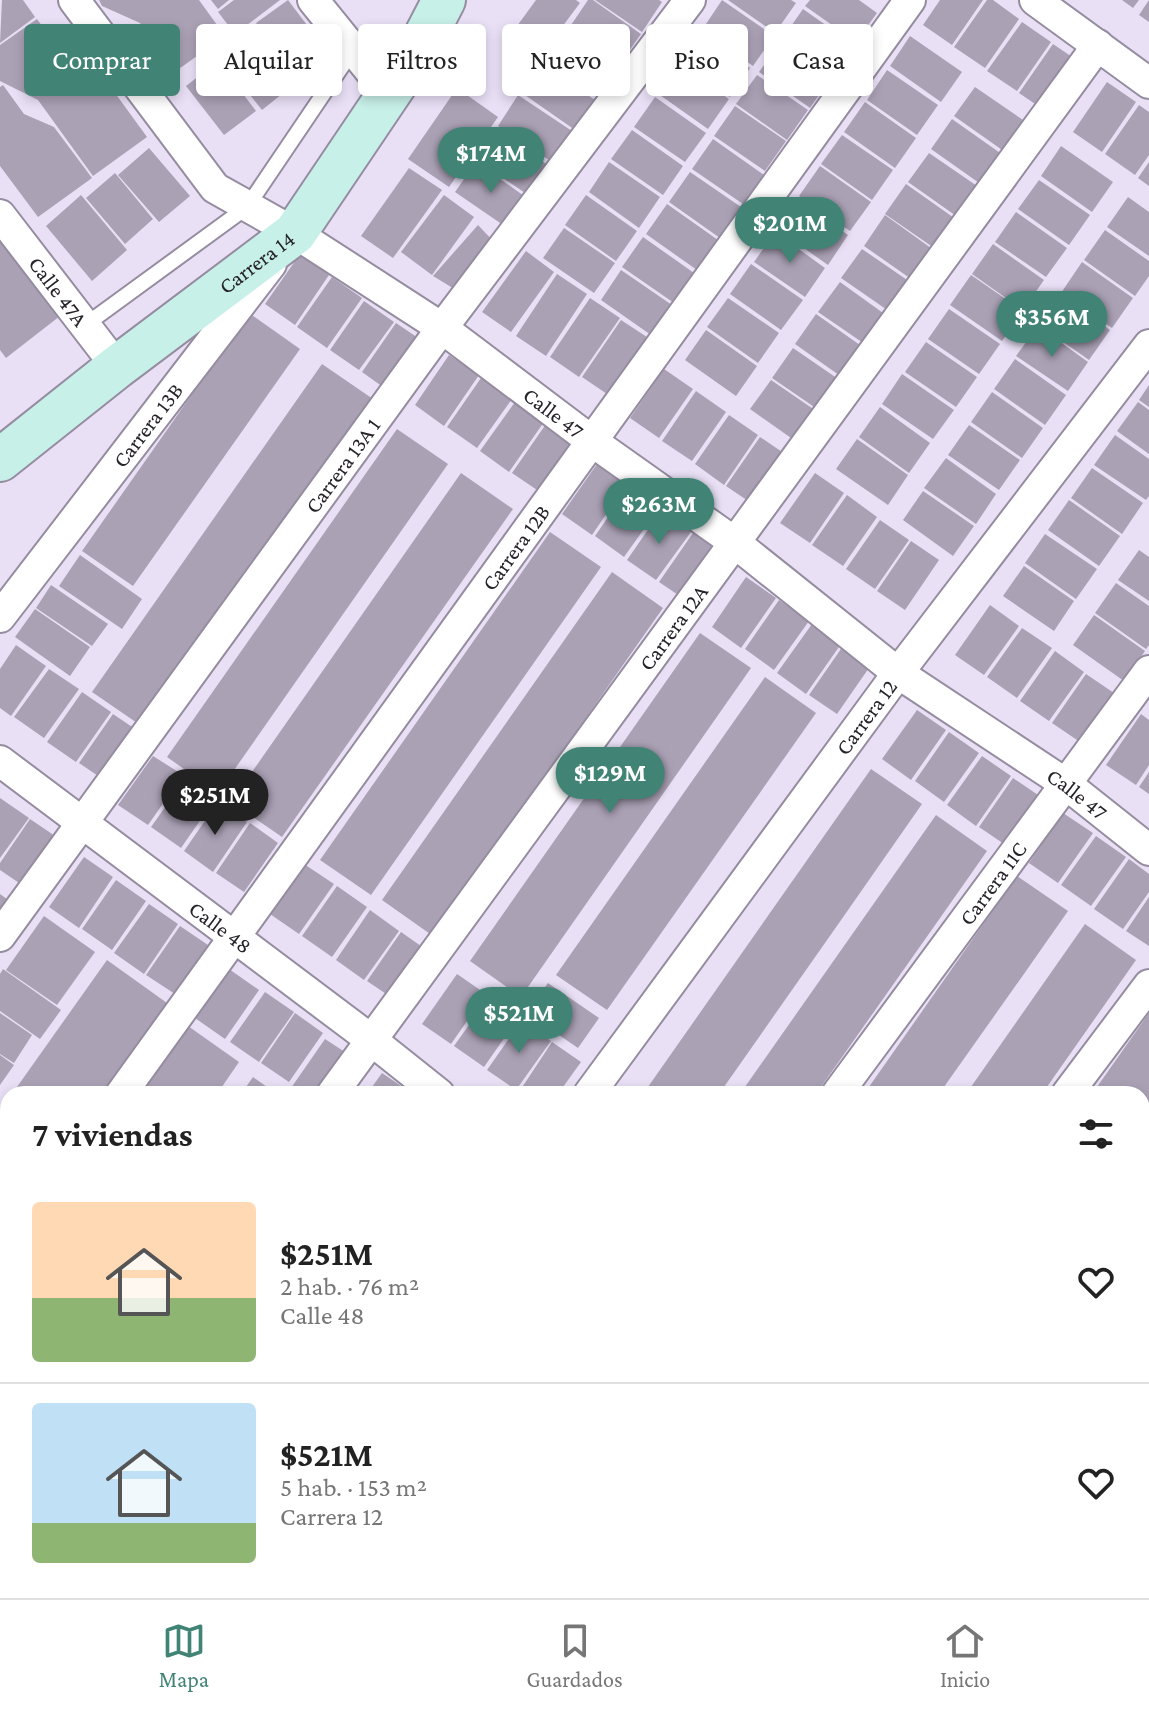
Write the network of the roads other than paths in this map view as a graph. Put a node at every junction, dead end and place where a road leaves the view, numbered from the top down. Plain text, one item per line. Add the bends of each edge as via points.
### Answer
1 (74, 0) edge
2 (313, 0) edge
3 (444, 0) edge
4 (690, 0) edge
5 (910, 0) edge
6 (1035, 0) edge
7 (432, 24) edge
8 (1098, 45) junction
9 (353, 50) junction
10 (358, 56) edge
11 (1149, 83) edge
12 (388, 96) edge
13 (247, 207) junction
14 (0, 215) edge
15 (295, 233) junction
16 (84, 326) junction
17 (442, 328) junction
18 (1149, 345) edge
19 (117, 367) junction
20 (593, 442) junction
21 (0, 460) edge
22 (734, 542) junction
23 (0, 617) edge
24 (1149, 671) edge
25 (898, 673) junction
26 (0, 761) edge
27 (1066, 784) junction
28 (82, 823) junction
29 (1149, 850) edge
30 (0, 936) edge
31 (233, 937) junction
32 (1149, 985) edge
33 (370, 1039) junction
34 (127, 1086) edge
35 (338, 1086) edge
36 (429, 1086) edge
37 (595, 1086) edge
38 (843, 1086) edge
39 (1073, 1086) edge

1 - 13 street, Calle 47 via 215,188
2 - 9 street
3 - 7 main road, Carrera 14
4 - 17 street, Carrera 13A 1
5 - 20 street, Carrera 12B
6 - 8 street
8 - 11 street
8 - 22 street, Carrera 12A
9 - 10 street
9 - 13 lane
12 - 15 main road, Carrera 14
13 - 15 street, Calle 47
13 - 16 lane
14 - 16 street, Calle 47A
15 - 17 street, Calle 47
15 - 19 main road, Carrera 14
15 - 23 street, Carrera 13B
16 - 19 street, Calle 47A
17 - 20 street, Calle 47
17 - 28 street, Carrera 13A 1
18 - 25 street, Carrera 12
19 - 21 main road, Carrera 14
20 - 22 street, Calle 47
20 - 31 street, Carrera 12B
22 - 25 street, Calle 47
22 - 33 street, Carrera 12A
24 - 27 street, Carrera 11C
25 - 27 street, Calle 47
25 - 37 street, Carrera 12
26 - 28 street, Calle 48
27 - 29 street, Calle 47
27 - 38 street, Carrera 11C
28 - 30 street, Carrera 13A 1
28 - 31 street, Calle 48
31 - 33 street, Calle 48
31 - 34 street, Carrera 12B
32 - 39 street
33 - 35 street, Carrera 12A
33 - 36 street, Calle 48

